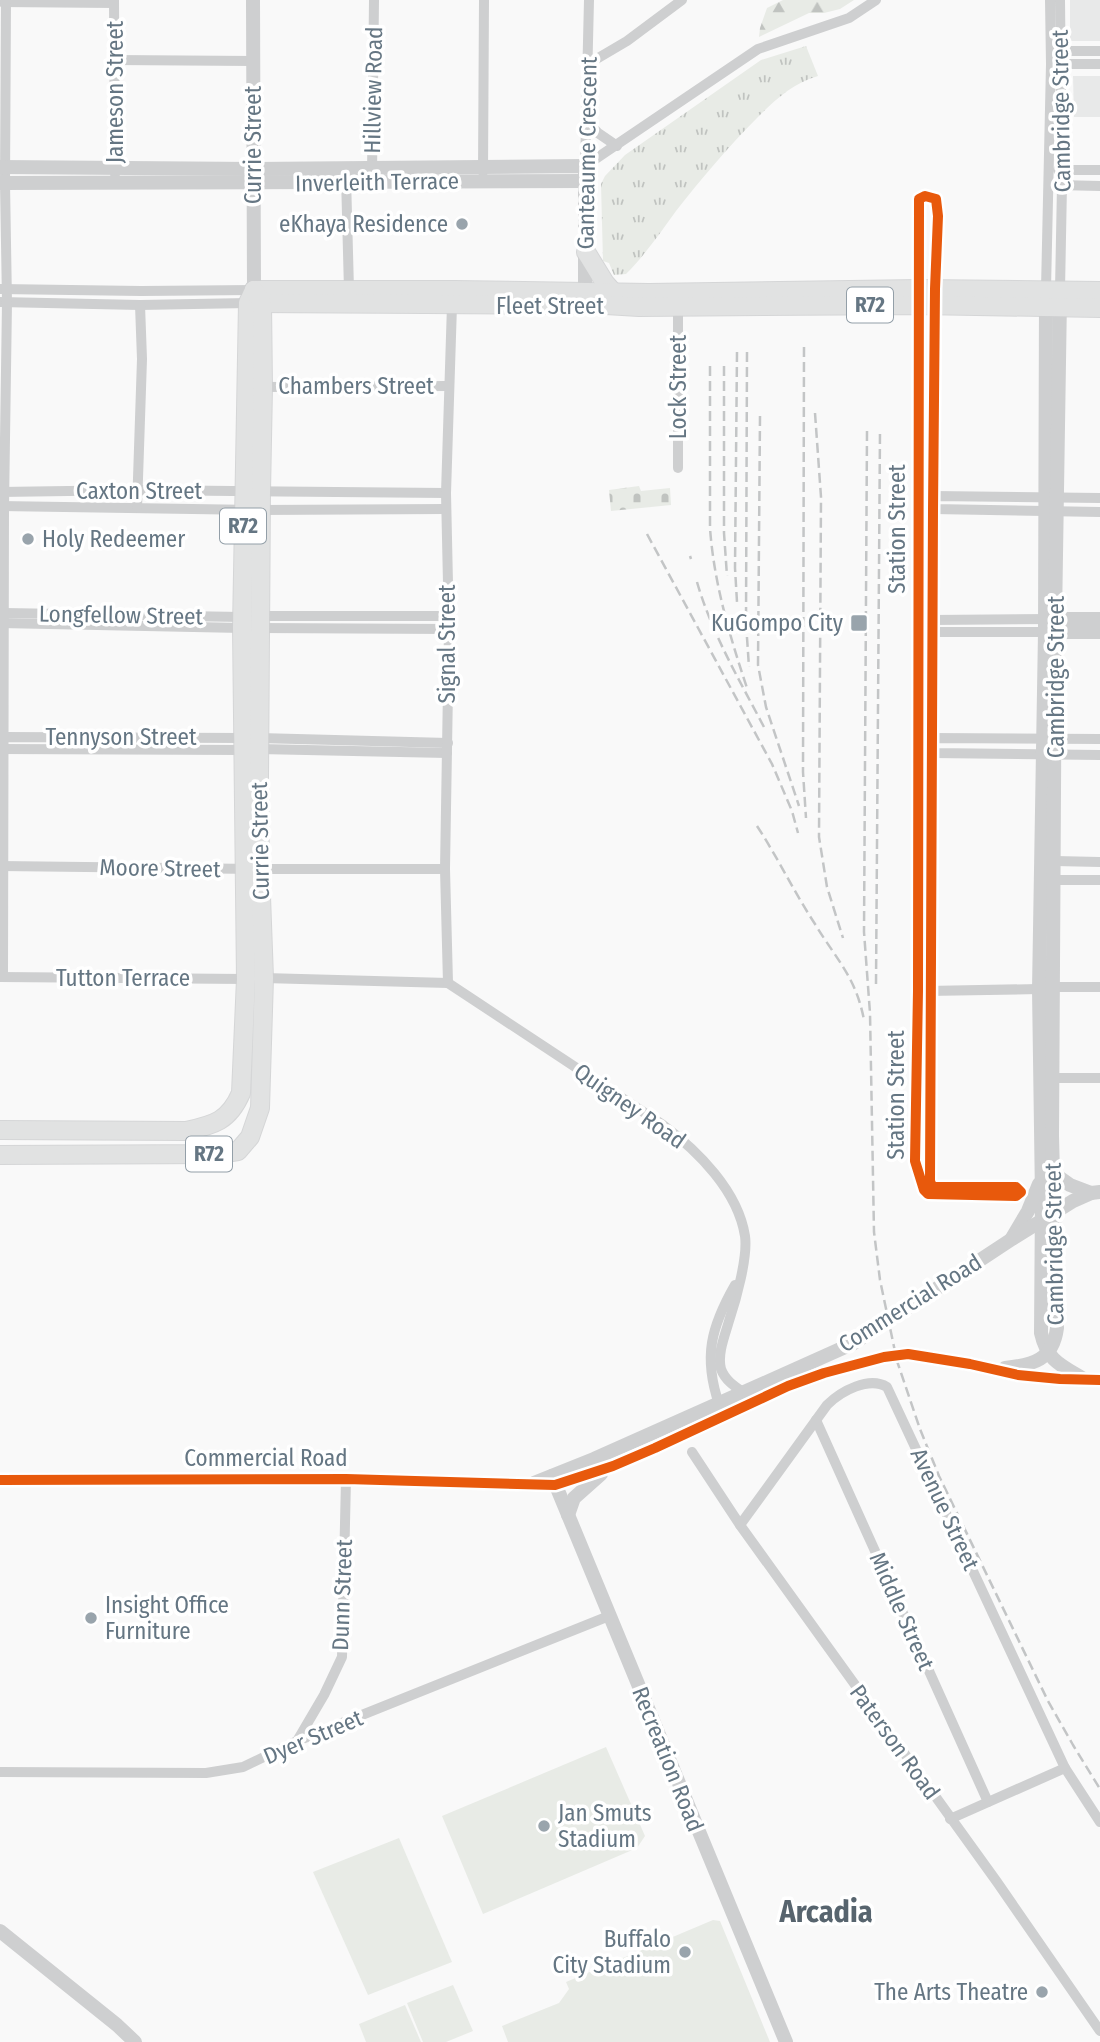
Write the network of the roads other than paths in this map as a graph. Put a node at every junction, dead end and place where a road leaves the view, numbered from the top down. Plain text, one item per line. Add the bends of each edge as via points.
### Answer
1 (253, 0) edge
2 (374, 0) edge
3 (484, 0) edge
4 (589, 0) edge
5 (682, 0) edge
6 (876, 0) edge
7 (1050, 0) edge
8 (1060, 0) edge
9 (4, 1) edge
10 (114, 2) edge
11 (1055, 51) junction
12 (1100, 51) edge
13 (115, 60) junction
14 (253, 61) junction
15 (588, 64) junction
16 (1056, 64) junction
17 (1100, 64) edge
18 (586, 120) junction
19 (617, 146) junction
20 (3, 167) edge
21 (1048, 170) junction
22 (1062, 170) junction
23 (1100, 170) edge
24 (585, 173) junction
25 (372, 174) junction
26 (483, 174) junction
27 (346, 175) junction
28 (115, 176) junction
29 (254, 176) junction
30 (2, 183) edge
31 (1049, 185) junction
32 (1062, 185) junction
33 (1100, 186) edge
34 (586, 252) junction
35 (3, 289) edge
36 (349, 290) junction
37 (1100, 291) edge
38 (612, 296) junction
39 (839, 297) junction
40 (927, 297) junction
41 (515, 298) junction
42 (585, 298) junction
43 (1053, 298) junction
44 (255, 299) junction
45 (644, 300) junction
46 (3, 302) edge
47 (140, 305) junction
48 (452, 305) junction
49 (678, 307) junction
50 (1100, 308) edge
51 (449, 386) junction
52 (263, 387) junction
53 (678, 468) dead end
54 (137, 490) junction
55 (2, 492) edge
56 (446, 493) junction
57 (933, 496) junction
58 (1100, 498) edge
59 (252, 501) junction
60 (919, 502) junction
61 (1051, 504) junction
62 (2, 506) edge
63 (137, 508) junction
64 (446, 509) junction
65 (933, 509) junction
66 (1100, 512) edge
67 (448, 616) junction
68 (2, 619) edge
69 (1100, 619) edge
70 (932, 620) junction
71 (251, 622) junction
72 (918, 625) junction
73 (1050, 626) junction
74 (449, 629) junction
75 (932, 632) junction
76 (1100, 632) edge
77 (917, 691) junction
78 (932, 691) junction
79 (932, 738) junction
80 (1100, 739) edge
81 (2, 744) edge
82 (251, 744) junction
83 (917, 746) junction
84 (1049, 747) junction
85 (447, 748) junction
86 (932, 753) junction
87 (1100, 755) edge
88 (1055, 862) junction
89 (1100, 862) edge
90 (2, 866) edge
91 (252, 869) junction
92 (445, 869) junction
93 (1054, 880) junction
94 (1100, 880) edge
95 (1, 977) edge
96 (255, 978) junction
97 (448, 983) junction
98 (1100, 987) edge
99 (1046, 988) junction
100 (918, 990) junction
101 (931, 991) junction
102 (1053, 1078) junction
103 (1100, 1078) edge
104 (0, 1130) edge
105 (0, 1154) edge
106 (1048, 1174) junction
107 (1096, 1193) edge
108 (1048, 1218) junction
109 (1012, 1239) junction
110 (740, 1276) junction
111 (1047, 1352) junction
112 (993, 1369) junction
113 (1093, 1380) edge
114 (743, 1392) junction
115 (719, 1404) junction
116 (816, 1420) junction
117 (692, 1452) dead end
118 (613, 1465) junction
119 (345, 1479) junction
120 (0, 1480) edge
121 (553, 1480) junction
122 (568, 1515) junction
123 (740, 1525) junction
124 (609, 1616) junction
125 (297, 1741) junction
126 (1065, 1768) junction
127 (0, 1772) edge
128 (988, 1802) junction
129 (950, 1819) junction
130 (1100, 1822) edge
131 (0, 1931) edge
132 (1100, 2031) edge
133 (135, 2042) edge
134 (786, 2042) edge

1 - 14 street, Currie Street
2 - 25 street, Hillview Road
3 - 26 street
4 - 15 street, Ganteaume Crescent
5 - 15 street
6 - 19 street via 849,18 758,49
7 - 11 street, Cambridge Street
8 - 11 street, Cambridge Street
9 - 10 street
9 - 20 street
10 - 13 street, Jameson Street
11 - 12 street
11 - 16 street, Cambridge Street
13 - 14 street
13 - 28 street, Jameson Street
14 - 29 street, Currie Street
15 - 18 street, Ganteaume Crescent
16 - 17 street
16 - 21 street, Cambridge Street
16 - 22 street, Cambridge Street
18 - 19 street
18 - 24 street, Ganteaume Crescent
19 - 24 street
20 - 28 street, Inverleith Terrace
20 - 30 street
21 - 22 street
21 - 31 street, Cambridge Street
22 - 23 street
22 - 32 street, Cambridge Street
24 - 26 street, Inverleith Terrace
24 - 34 street, Ganteaume Crescent
25 - 26 street, Inverleith Terrace
25 - 27 street, Inverleith Terrace
27 - 29 street, Inverleith Terrace
27 - 36 street
28 - 29 street, Inverleith Terrace
28 - 30 street, Inverleith Terrace
29 - 44 street, Currie Street
30 - 35 street
31 - 32 street
31 - 43 street, Cambridge Street
32 - 33 street
32 - 43 street, Cambridge Street
34 - 38 main road
34 - 42 street, Ganteaume Crescent
35 - 44 street, Fleet Street
35 - 46 street
36 - 41 main road, Fleet Street / R72
36 - 44 main road, Fleet Street / R72
37 - 43 main road, Fleet Street / R72
38 - 42 main road, Fleet Street / R72
38 - 45 main road, Fleet Street / R72
39 - 40 main road, Fleet Street / R72
39 - 45 main road, Fleet Street / R72
39 - 49 main road, Fleet Street / R72
40 - 40 street, Station Street via 937,201 928,196 919,199
40 - 43 main road, Fleet Street / R72
40 - 57 street, Station Street
40 - 60 street, Station Street
41 - 42 main road, Fleet Street / R72
41 - 48 main road, Fleet Street / R72
43 - 50 main road, Fleet Street / R72
43 - 61 street, Cambridge Street
44 - 47 street, Fleet Street
44 - 48 main road, Fleet Street / R72
44 - 52 main road, Currie Street / R72
44 - 59 main road, Currie Street / R72
45 - 49 main road, Fleet Street / R72
46 - 47 street, Fleet Street
46 - 55 street
47 - 54 street
48 - 51 street, Signal Street
49 - 53 street, Lock Street
51 - 52 street, Chambers Street
51 - 56 street, Signal Street
52 - 59 main road, Currie Street / R72
54 - 55 street, Caxton Street
54 - 59 street, Caxton Street
54 - 63 street
55 - 62 street
56 - 59 street, Caxton Street
56 - 64 street, Signal Street
57 - 60 street
57 - 61 street
57 - 65 street, Station Street
58 - 61 street
59 - 63 street, Caxton Street
59 - 64 street, Caxton Street
59 - 71 main road, Currie Street / R72
60 - 65 street
60 - 72 street, Station Street
61 - 65 street
61 - 66 street
61 - 73 street, Cambridge Street
62 - 63 street, Caxton Street
62 - 68 street
64 - 67 street, Signal Street
65 - 70 street, Station Street
67 - 71 street, Longfellow Street
67 - 74 street, Signal Street
68 - 71 street, Longfellow Street
68 - 81 street
69 - 73 street
70 - 72 street
70 - 73 street
70 - 75 street, Station Street
71 - 74 street, Longfellow Street
71 - 82 main road, Currie Street / R72
72 - 75 street
72 - 77 street, Station Street
73 - 75 street
73 - 76 street
73 - 84 street, Cambridge Street
74 - 85 street, Signal Street
75 - 78 street, Station Street
77 - 78 street
77 - 83 street, Station Street
78 - 79 street, Station Street
79 - 83 street
79 - 84 street
79 - 86 street, Station Street
80 - 84 street
81 - 82 street, Tennyson Street
81 - 90 street
82 - 85 street, Tennyson Street
82 - 91 main road, Currie Street / R72
83 - 86 street
83 - 100 street, Station Street
84 - 86 street
84 - 87 street
84 - 88 street, Cambridge Street
84 - 99 street, Cambridge Street
85 - 92 street, Signal Street
86 - 101 street, Station Street
88 - 89 street
88 - 93 street, Cambridge Street
90 - 91 street, Moore Street
90 - 95 street
91 - 92 street, Moore Street
91 - 96 main road, Currie Street / R72
92 - 97 street, Signal Street
93 - 94 street
93 - 99 street, Cambridge Street
95 - 96 street, Tutton Terrace
96 - 97 street, Tutton Terrace
96 - 104 main road, Currie Street / R72 via 241,1093 234,1108 213,1125 186,1130
96 - 105 main road, Currie Street / R72 via 260,1108 250,1138 238,1151
97 - 110 street, Quigney Road via 663,1125 692,1149 736,1207 745,1236
98 - 99 street
99 - 101 street
99 - 102 street, Cambridge Street
99 - 106 street, Cambridge Street
100 - 101 street
100 - 101 street, Station Street via 915,1161 924,1190 931,1195 1018,1196 1016,1187 930,1184
102 - 103 street
102 - 106 street, Cambridge Street
106 - 107 street
106 - 108 street, Cambridge Street
106 - 109 street
107 - 108 street, Commercial Road via 1073,1201
108 - 109 street, Commercial Road
108 - 111 street, Cambridge Street via 1041,1332
109 - 114 street, Commercial Road via 853,1343
110 - 114 street, Quigney Road via 720,1367 729,1382
110 - 115 street, Quigney Road via 721,1312 709,1358
111 - 112 street, Cambridge Street via 1031,1364
111 - 113 street, Cambridge Street via 1054,1362
112 - 113 street, Commercial Road
112 - 118 street, Commercial Road via 908,1354 884,1357 788,1386
114 - 115 street, Commercial Road
115 - 121 street, Commercial Road
116 - 123 street, Avenue Street
116 - 126 street, Avenue Street via 836,1396 848,1390 870,1383 887,1387
116 - 128 street, Middle Street
117 - 123 street, Paterson Road
118 - 121 street, Commercial Road
118 - 122 street via 579,1492
119 - 120 street, Commercial Road
119 - 121 street, Commercial Road via 532,1484
119 - 125 street, Dunn Street via 342,1657
121 - 122 street, Recreation Road
122 - 124 street, Recreation Road
123 - 129 street, Paterson Road
124 - 125 street, Dyer Street
124 - 134 street, Recreation Road
125 - 127 street, Dyer Street via 243,1767 206,1773
126 - 128 street
126 - 130 street, Avenue Street
128 - 129 street
129 - 132 street, Paterson Road
131 - 133 street

